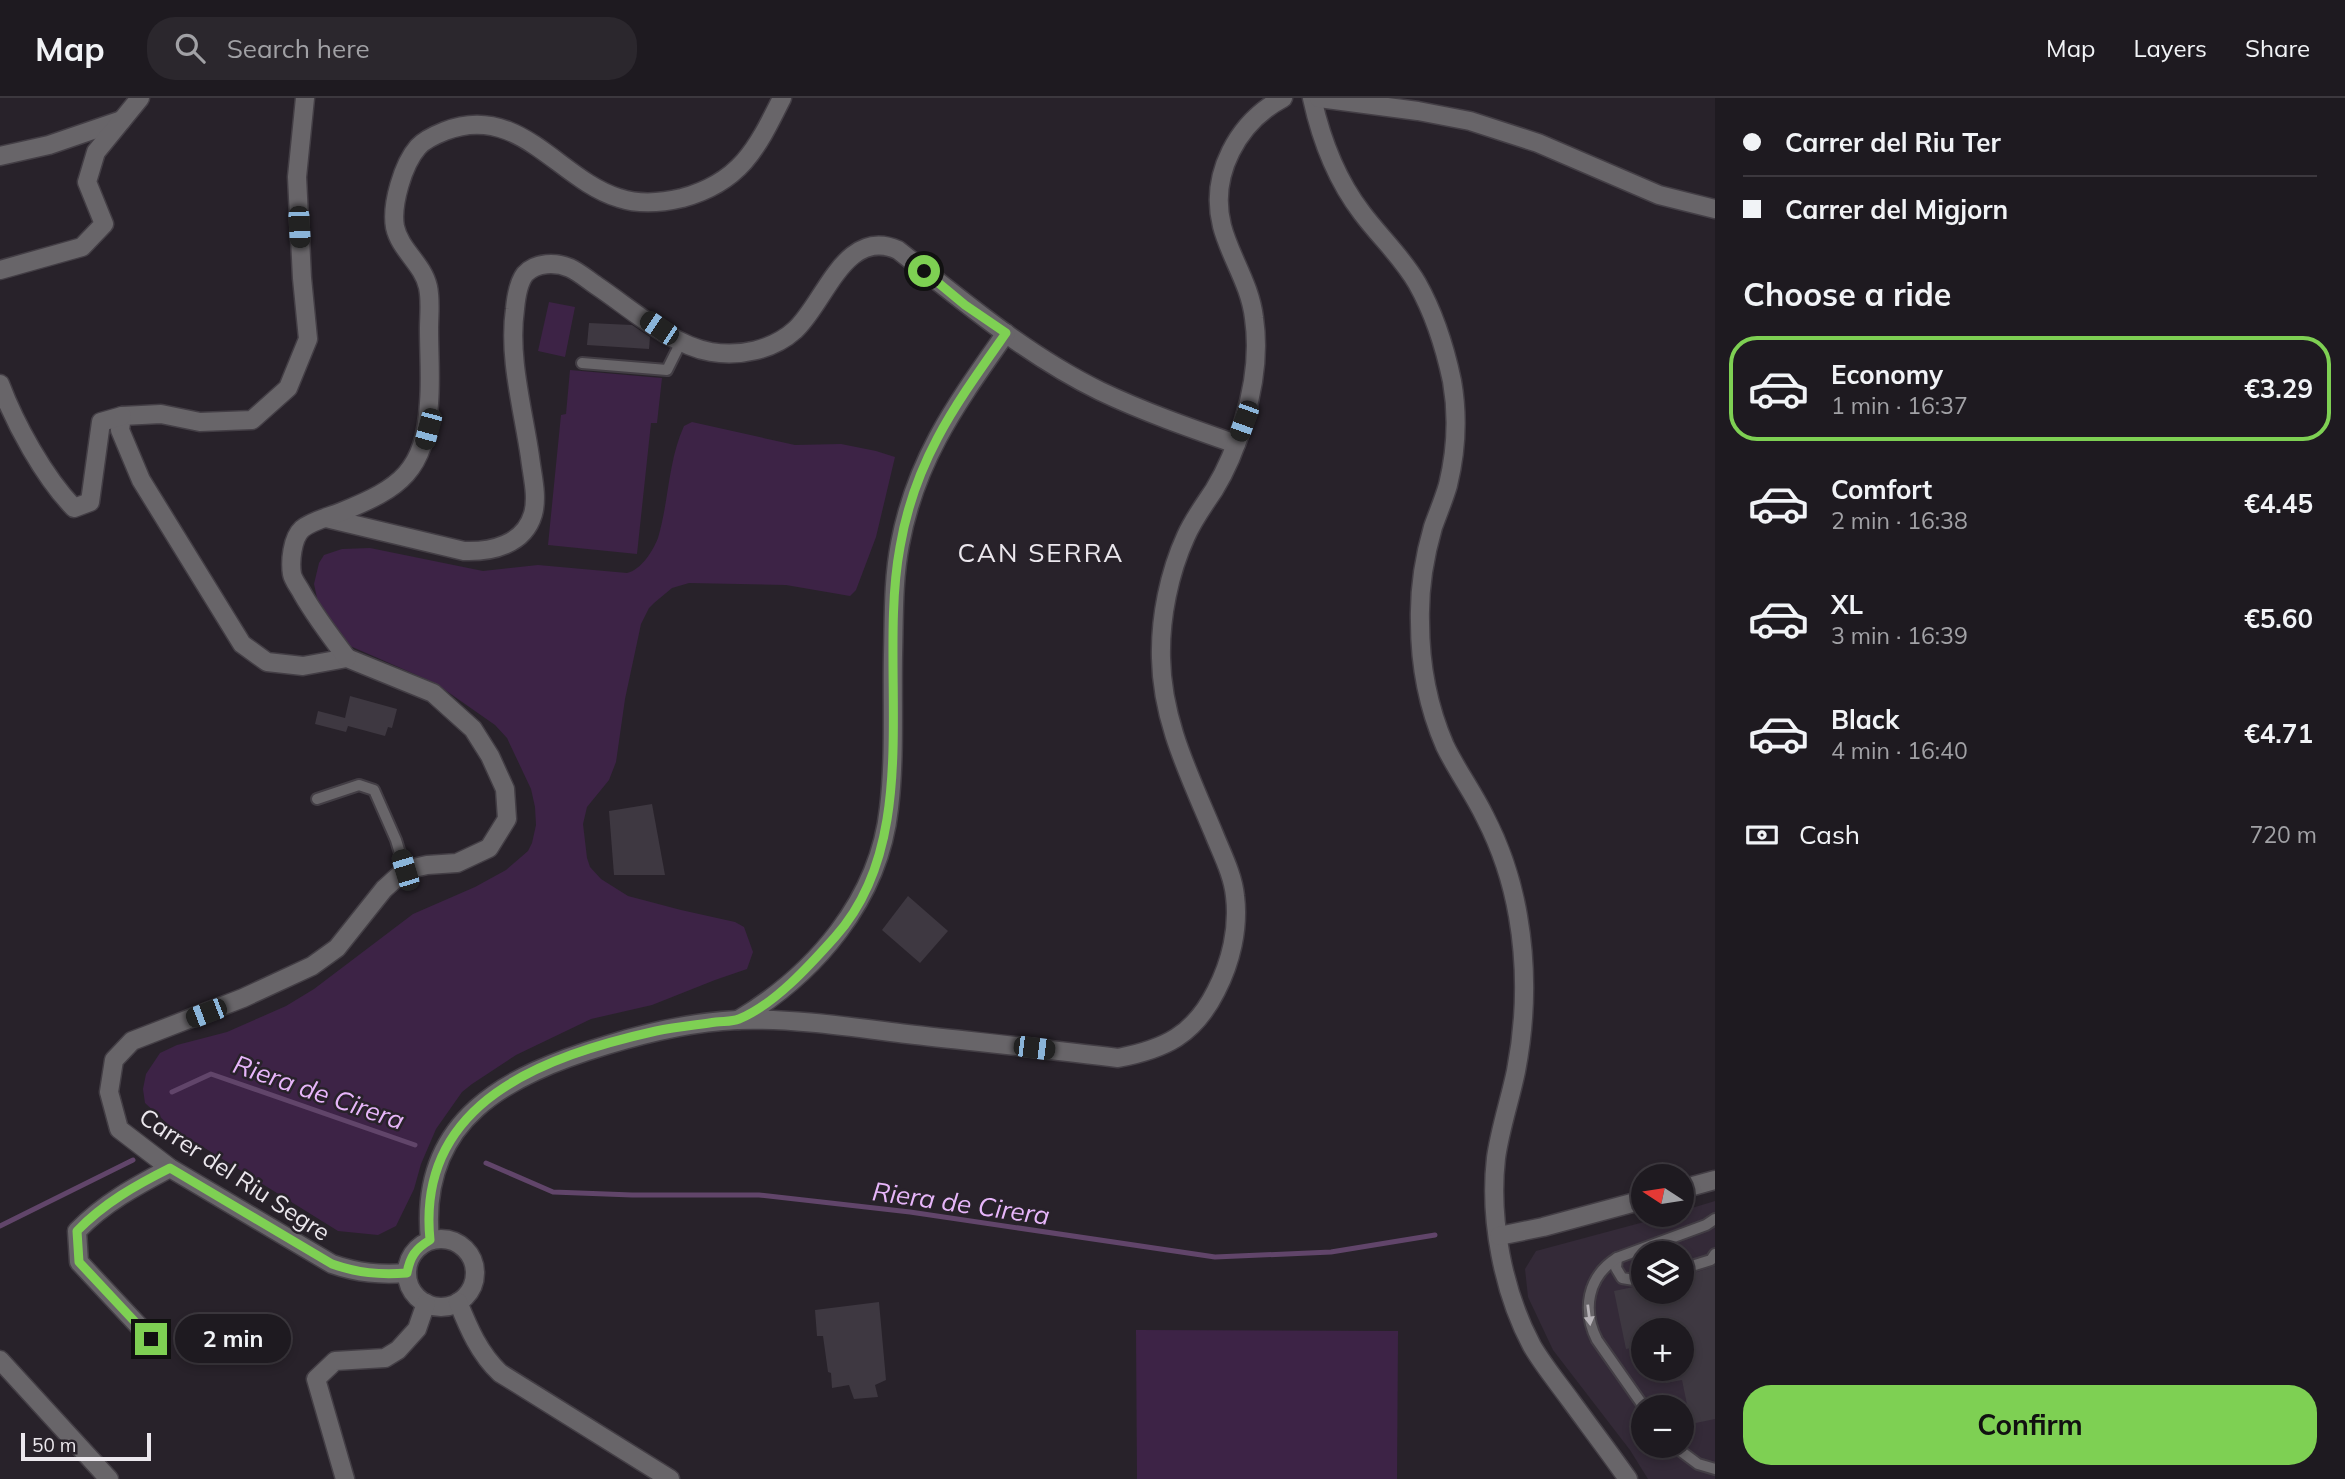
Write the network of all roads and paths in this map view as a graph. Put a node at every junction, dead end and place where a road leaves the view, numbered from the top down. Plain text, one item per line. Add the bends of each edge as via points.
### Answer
1 (140, 98) edge
2 (305, 98) edge
3 (782, 98) edge
4 (1283, 98) edge
5 (1312, 98) edge
6 (1319, 98) edge
7 (122, 120) junction
8 (0, 156) edge
9 (1715, 209) edge
10 (0, 270) edge
11 (1006, 333) junction
12 (681, 342) junction
13 (582, 363) dead end
14 (0, 384) edge
15 (122, 416) junction
16 (1236, 444) junction
17 (326, 518) junction
18 (347, 658) junction
19 (317, 799) dead end
20 (405, 870) junction
21 (738, 1020) junction
22 (170, 1168) junction
23 (1714, 1184) edge
24 (1694, 1187) edge
25 (1631, 1203) edge
26 (1715, 1219) edge
27 (1499, 1236) junction
28 (430, 1240) junction
29 (1715, 1254) edge
30 (1617, 1258) junction
31 (1694, 1265) edge
32 (407, 1273) junction
33 (1631, 1280) edge
34 (458, 1302) junction
35 (426, 1303) junction
36 (151, 1339) dead end
37 (0, 1360) edge
38 (1636, 1395) edge
39 (1690, 1458) edge
40 (1715, 1469) edge
41 (109, 1479) edge
42 (345, 1479) edge
43 (670, 1479) edge
44 (1628, 1479) edge

1 - 7 street
2 - 15 street via 297,177 308,340 288,388 252,420 200,422 161,414
3 - 17 street via 754,150 730,176 705,190 667,201 633,201 602,192 520,135 481,125 447,130 419,146 400,182 395,227 428,286 428,429 414,465 391,489
4 - 16 street via 1243,130 1220,185 1222,226 1244,279 1256,336 1250,398
5 - 27 street via 1322,136 1348,193 1398,256 1428,304 1452,384 1452,466 1422,578 1421,647 1444,744 1485,816 1505,864 1522,947 1521,1041 1494,1188
6 - 9 street via 1470,121 1538,143 1659,195
7 - 8 street
7 - 10 street via 96,152 87,182 104,224 82,247
11 - 12 street via 886,244 862,249 836,273 796,330 776,343 737,354 710,352
11 - 16 street via 1100,390
11 - 21 street via 940,430 906,517 895,571 889,810 874,868 839,933 782,990
12 - 13 lane via 667,370
12 - 17 street via 570,268 532,268 520,284 513,323 535,491 527,528 501,547 483,552
14 - 15 street via 56,489 75,508 90,502 101,422
15 - 18 street via 120,430 141,480 242,644 267,662 303,666
16 - 21 street via 1216,488 1186,534 1161,634 1161,680 1173,736 1235,893 1234,938 1228,961 1198,1020 1166,1045 1118,1058 818,1023
17 - 18 street via 301,530 293,545 292,576
18 - 20 street via 433,693 473,729 505,789 508,819 489,848 457,863
19 - 20 lane via 359,785 374,790
20 - 22 street, Carrer del Riu Segre via 337,948 312,966 132,1041 114,1060 109,1092 118,1129
21 - 28 street via 657,1031 582,1052 514,1080 484,1100 458,1127 440,1161 429,1198
22 - 32 street, Carrer del Riu Segre via 332,1264 356,1273
22 - 36 street via 129,1189 77,1231 79,1262
23 - 24 street
25 - 27 street
26 - 30 lane
27 - 44 street via 1509,1291 1533,1348
28 - 32 street via 413,1254
28 - 34 street via 455,1242 472,1260 471,1287
29 - 31 lane
30 - 33 lane via 1622,1278
30 -> 38 lane via 1607,1264 1590,1291 1588,1315 1597,1340
32 - 35 street via 413,1293
34 - 35 street via 443,1307
34 - 43 street via 486,1360 500,1373
35 - 42 street via 417,1329 398,1350 385,1358 334,1361 316,1379
37 - 41 street
39 - 40 lane

